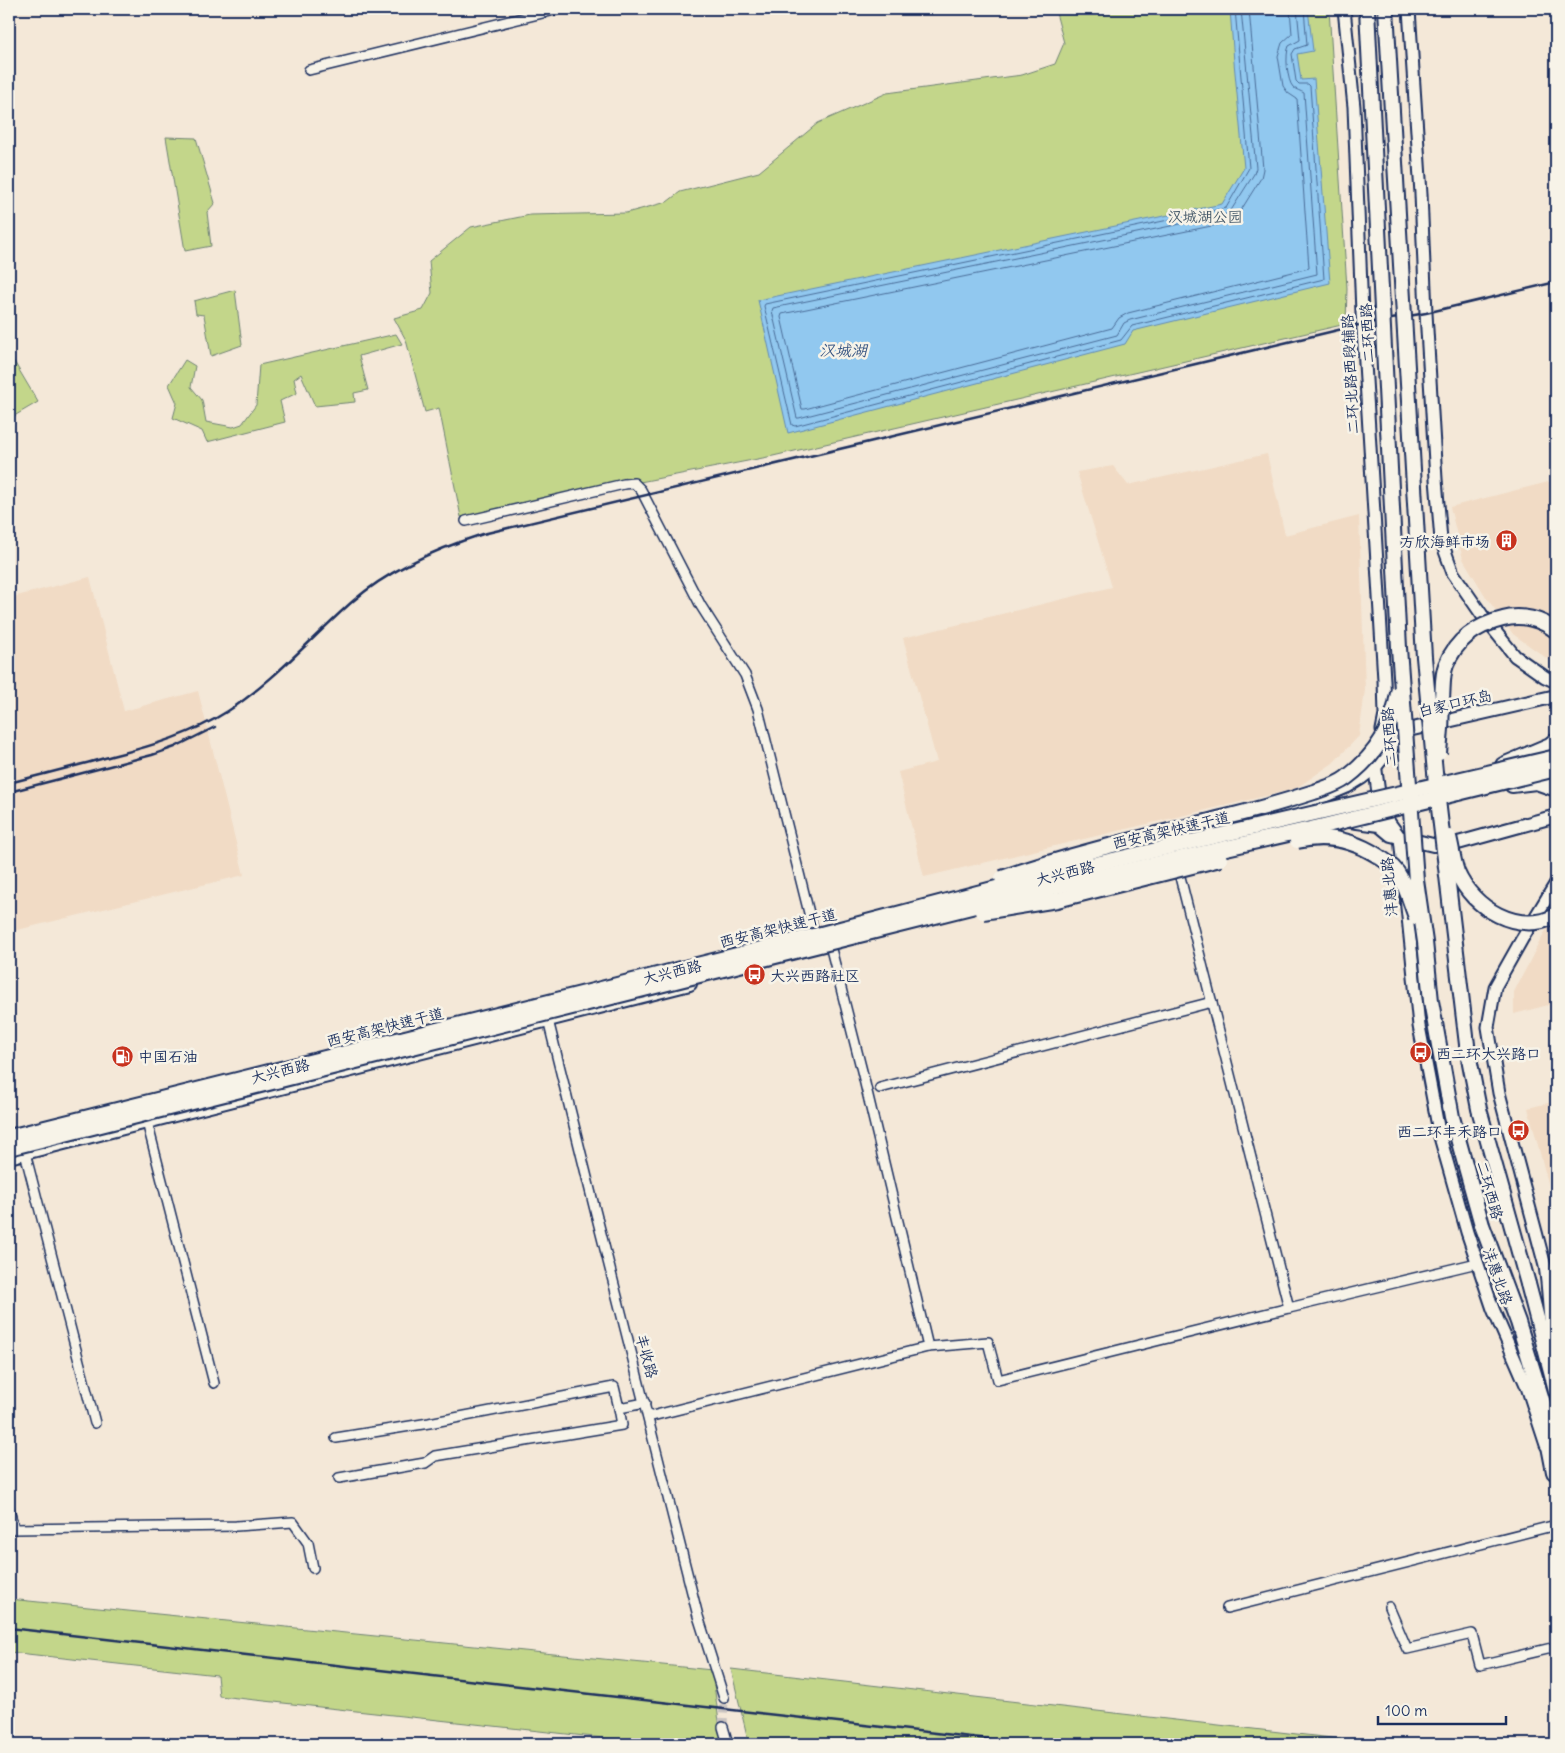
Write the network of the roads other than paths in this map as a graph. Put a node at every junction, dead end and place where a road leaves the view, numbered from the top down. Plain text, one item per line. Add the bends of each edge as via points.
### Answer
1 (559, 9) edge
2 (1344, 9) edge
3 (1367, 9) edge
4 (1386, 9) edge
5 (1409, 9) edge
6 (309, 70) dead end
7 (466, 521) dead end
8 (1556, 631) edge
9 (1399, 648) junction
10 (1556, 682) edge
11 (1556, 696) edge
12 (1556, 740) edge
13 (1556, 757) edge
14 (1375, 767) junction
15 (1556, 768) edge
16 (1490, 774) junction
17 (1436, 783) junction
18 (1479, 788) junction
19 (1556, 788) edge
20 (1556, 816) edge
21 (1400, 838) junction
22 (1177, 863) junction
23 (1556, 883) edge
24 (911, 916) junction
25 (1556, 916) edge
26 (813, 929) junction
27 (831, 949) junction
28 (1431, 1001) junction
29 (1212, 1002) junction
30 (548, 1020) junction
31 (880, 1088) dead end
32 (147, 1122) junction
33 (9, 1131) edge
34 (9, 1138) edge
35 (9, 1148) edge
36 (25, 1153) junction
37 (9, 1157) edge
38 (1540, 1248) junction
39 (1477, 1263) junction
40 (1556, 1277) edge
41 (1556, 1305) edge
42 (1289, 1308) junction
43 (1544, 1316) junction
44 (1551, 1338) joint
45 (928, 1348) junction
46 (1556, 1358) edge
47 (214, 1383) dead end
48 (1556, 1390) edge
49 (1540, 1393) junction
50 (645, 1403) junction
51 (619, 1408) junction
52 (648, 1417) junction
53 (95, 1423) dead end
54 (336, 1438) dead end
55 (1556, 1445) edge
56 (1555, 1476) edge
57 (339, 1478) dead end
58 (9, 1509) edge
59 (1556, 1525) edge
60 (313, 1568) dead end
61 (1389, 1607) dead end
62 (1227, 1608) dead end
63 (1556, 1647) edge
64 (724, 1698) tunnel mouth
65 (723, 1727) tunnel mouth
66 (728, 1744) edge

1 - 6 street
2 - 14 main road, 二环北路西段辅路 via 1354,107 1362,313 1385,715
3 - 9 highway, 二环西路, bridge
4 - 17 highway, 二环西路, bridge via 1424,657
5 - 10 main road via 1441,540 1453,573 1515,656
7 - 26 street via 624,484 634,483 641,490 701,606 745,675 758,709
8 - 17 highway, bridge via 1539,620 1506,618 1488,622 1462,640 1446,666 1443,680
9 - 24 highway, bridge via 1399,687 1392,717 1376,749 1345,779 1281,803 1044,863
9 - 28 highway, 二环西路, bridge via 1416,880
11 - 14 main road, 白家口环岛 via 1404,731
12 - 16 highway, bridge
13 - 16 highway, 西安高架快速干道, bridge
14 - 21 main road via 1380,812
14 - 26 main road, 大兴西路 via 1348,786 1318,799
15 - 18 highway, 西安高架快速干道, bridge
16 - 24 highway, 西安高架快速干道, bridge via 1027,880
17 - 25 highway, bridge via 1457,871 1469,892 1498,916 1523,923
17 - 43 highway, 二环西路, bridge via 1468,1053 1479,1109 1528,1284
18 - 19 highway, bridge via 1536,782
18 - 24 highway, 西安高架快速干道, bridge via 1319,828
20 - 21 main road via 1452,844 1433,845
21 - 22 main road, 大兴西路 via 1379,825 1352,820
21 - 39 main road, 沣惠北路 via 1419,1026 1440,1137
22 - 27 main road, 大兴西路
22 - 29 street
23 - 38 main road via 1495,987 1488,1027 1499,1094
24 - 28 highway, bridge via 1057,900 1309,838 1333,838 1362,846 1400,876 1419,928
24 - 34 highway, 西安高架快速干道, bridge via 821,934
24 - 35 highway, 西安高架快速干道, bridge
26 - 33 main road, 大兴西路
27 - 30 main road, 大兴西路
27 - 45 street
28 - 49 highway, 二环西路, bridge via 1452,1118 1482,1225
29 - 31 street
29 - 42 street
30 - 32 main road, 大兴西路
30 - 50 street, 丰收路
32 - 36 main road, 大兴西路
32 - 47 street
36 - 37 main road, 大兴西路
36 - 53 street
38 - 40 main road
38 - 43 main road via 1547,1281
39 - 42 street
39 - 56 main road, 沣惠北路 via 1527,1387
41 - 43 main road
42 - 45 street via 998,1380 988,1342
43 - 44 highway
43 - 48 highway, 二环西路
44 - 46 main road
45 - 52 street
49 - 55 highway, 二环西路
49 - 56 highway
50 - 51 street
50 - 52 street, 丰收路
51 - 54 street via 614,1387 429,1424
51 - 57 street via 622,1425 435,1456 425,1463
52 - 64 street, 丰收路 via 698,1616
58 - 60 street via 14,1530 293,1522 308,1543
59 - 62 street
61 - 63 street via 1407,1649 1472,1634 1480,1665
65 - 66 street

